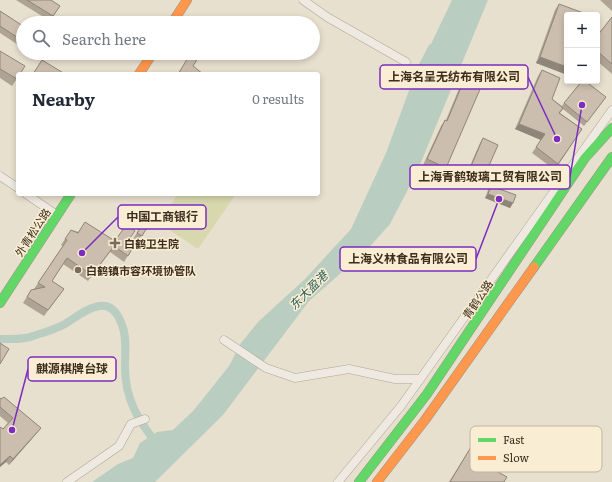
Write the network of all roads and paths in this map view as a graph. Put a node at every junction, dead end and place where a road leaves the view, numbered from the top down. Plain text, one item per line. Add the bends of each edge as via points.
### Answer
1 (187, 0) edge
2 (196, 0) edge
3 (303, 0) edge
4 (177, 16) edge
5 (186, 16) edge
6 (148, 60) edge
7 (157, 60) edge
8 (406, 62) dead end
9 (140, 72) edge
10 (149, 72) edge
11 (612, 110) edge
12 (612, 128) edge
13 (612, 157) edge
14 (0, 176) edge
15 (16, 187) edge
16 (29, 196) edge
17 (61, 196) edge
18 (69, 196) edge
19 (54, 214) junction
20 (0, 290) edge
21 (0, 303) edge
22 (224, 340) dead end
23 (418, 382) junction
24 (145, 419) dead end
25 (68, 482) edge
26 (338, 482) edge
27 (359, 482) edge
28 (377, 482) edge

1 - 4 main road
2 - 5 main road
3 - 8 street
6 - 9 main road
7 - 10 main road
11 - 23 street
12 - 27 main road, 青鹤公路 via 585,158 427,394
13 - 28 main road via 425,420
14 - 15 street
16 - 19 street
17 - 19 main road, 外青松公路
18 - 19 main road, 外青松公路
19 - 20 main road, 外青松公路
19 - 21 main road, 外青松公路
22 - 23 street via 266,368 295,378 349,369
23 - 26 street
24 - 25 street via 131,424 119,446

